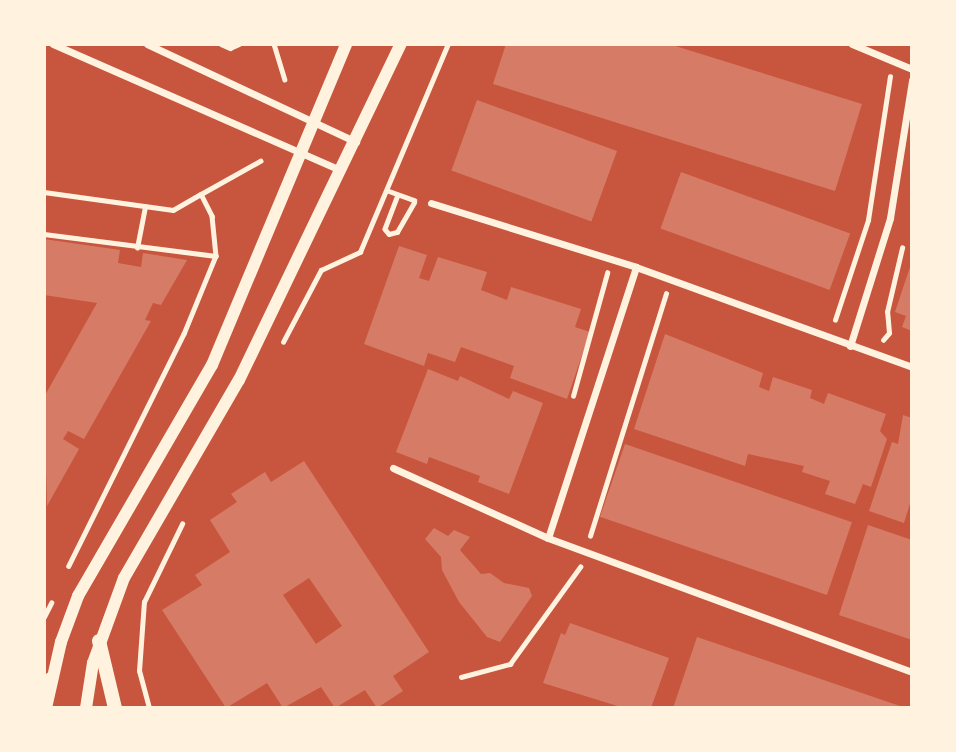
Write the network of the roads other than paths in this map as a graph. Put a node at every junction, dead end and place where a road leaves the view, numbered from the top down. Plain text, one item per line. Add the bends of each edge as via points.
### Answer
1 (53, 44) edge
2 (147, 44) edge
3 (346, 44) edge
4 (401, 44) edge
5 (852, 44) edge
6 (912, 69) edge
7 (912, 80) edge
8 (312, 121) junction
9 (356, 142) junction
10 (299, 152) junction
11 (342, 171) junction
12 (431, 203) dead end
13 (636, 267) junction
14 (850, 346) junction
15 (912, 367) edge
16 (393, 468) dead end
17 (548, 538) junction
18 (99, 641) junction
19 (912, 671) edge
20 (47, 683) edge
21 (46, 708) edge
22 (86, 708) edge
23 (115, 708) edge

1 - 10 street
2 - 8 street
3 - 8 street
4 - 9 street
5 - 6 street
7 - 14 street via 890,218
8 - 9 street
8 - 10 street
9 - 11 street
10 - 11 street
10 - 20 street via 212,365 78,596
11 - 18 street via 239,380 124,578
12 - 13 street
13 - 14 street
13 - 17 street
14 - 15 street
16 - 17 street
17 - 19 street
18 - 22 street
18 - 23 main road
20 - 21 street

